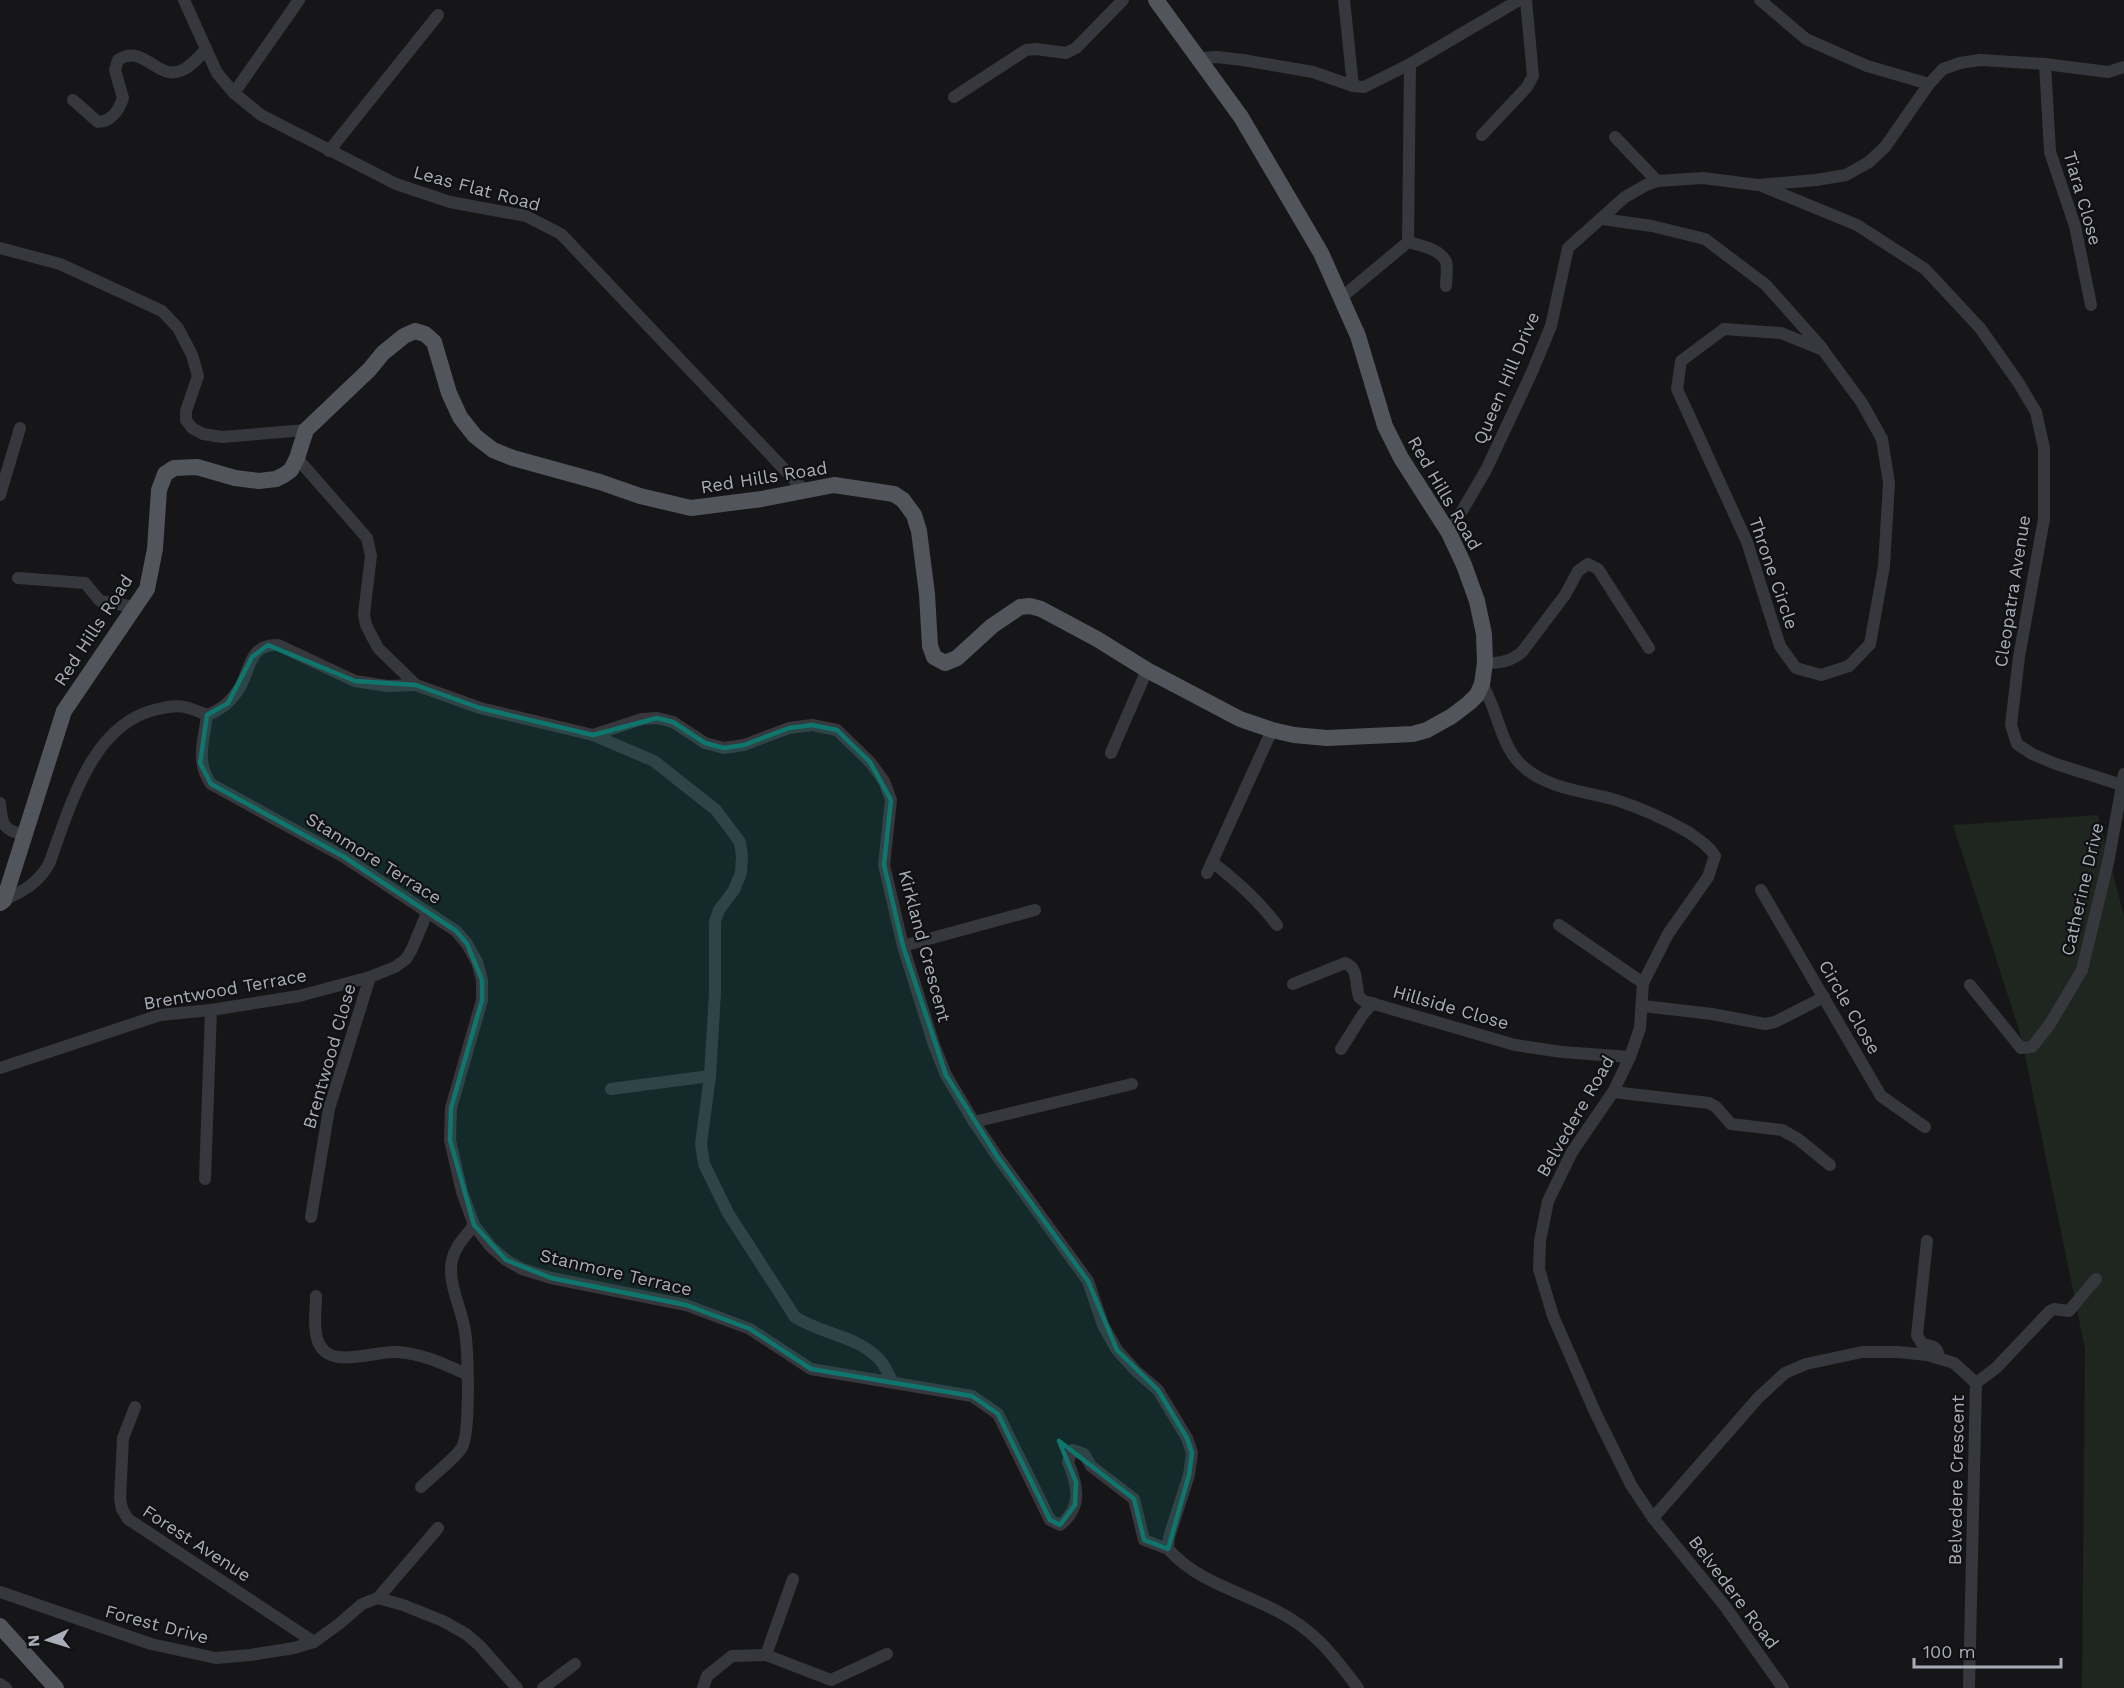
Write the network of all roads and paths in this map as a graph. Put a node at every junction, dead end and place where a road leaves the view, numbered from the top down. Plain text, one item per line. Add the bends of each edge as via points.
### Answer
1 (184, 0) edge
2 (299, 0) edge
3 (1123, 0) edge
4 (1156, 0) edge
5 (1344, 0) edge
6 (1520, 0) edge
7 (1526, 0) edge
8 (1760, 0) edge
9 (1508, 3) edge
10 (438, 15) dead end
11 (206, 49) junction
12 (1200, 58) junction
13 (1410, 64) junction
14 (2045, 64) junction
15 (2124, 67) edge
16 (1929, 84) junction
17 (1353, 86) junction
18 (234, 93) junction
19 (954, 97) dead end
20 (73, 100) dead end
21 (1482, 135) dead end
22 (1615, 137) dead end
23 (329, 151) junction
24 (1657, 181) junction
25 (1758, 185) junction
26 (1602, 219) junction
27 (1408, 242) junction
28 (0, 248) edge
29 (1446, 286) dead end
30 (1342, 297) junction
31 (2091, 305) dead end
32 (1823, 350) junction
33 (20, 428) dead end
34 (306, 430) junction
35 (297, 458) junction
36 (803, 489) junction
37 (0, 495) edge
38 (1449, 533) junction
39 (18, 578) dead end
40 (135, 607) junction
41 (1649, 648) dead end
42 (1485, 663) junction
43 (1147, 670) junction
44 (1482, 684) junction
45 (416, 685) junction
46 (207, 715) junction
47 (1272, 730) junction
48 (593, 735) junction
49 (1111, 753) dead end
50 (2123, 780) edge
51 (0, 804) edge
52 (26, 835) junction
53 (1761, 890) dead end
54 (2, 901) edge
55 (1035, 910) dead end
56 (427, 913) junction
57 (1277, 926) dead end
58 (1559, 926) dead end
59 (903, 946) junction
60 (370, 977) junction
61 (1643, 983) junction
62 (1293, 984) dead end
63 (1970, 985) dead end
64 (1824, 997) junction
65 (1373, 1003) junction
66 (1643, 1006) junction
67 (211, 1010) junction
68 (1341, 1049) dead end
69 (1630, 1057) junction
70 (0, 1068) edge
71 (710, 1076) junction
72 (1131, 1084) dead end
73 (611, 1089) dead end
74 (1613, 1092) junction
75 (974, 1122) junction
76 (1924, 1127) dead end
77 (1830, 1165) dead end
78 (204, 1179) dead end
79 (311, 1216) dead end
80 (474, 1226) junction
81 (1927, 1241) dead end
82 (2096, 1279) dead end
83 (316, 1296) dead end
84 (1939, 1358) junction
85 (466, 1374) junction
86 (893, 1383) junction
87 (1976, 1383) junction
88 (135, 1407) dead end
89 (421, 1487) dead end
90 (1653, 1518) junction
91 (438, 1528) dead end
92 (1168, 1550) junction
93 (794, 1579) dead end
94 (0, 1592) edge
95 (378, 1598) junction
96 (0, 1626) edge
97 (314, 1642) junction
98 (887, 1654) dead end
99 (766, 1655) junction
100 (575, 1664) dead end
101 (0, 1684) edge
102 (6, 1688) edge
103 (56, 1688) edge
104 (517, 1688) edge
105 (543, 1688) edge
106 (703, 1688) edge
107 (1358, 1688) edge
108 (1783, 1688) edge
109 (1969, 1688) edge

1 - 11 street, Leas Flat Road
2 - 18 street
3 - 19 street via 1076,48 1066,53 1026,50
4 - 12 main road, Red Hills Road
5 - 17 street
6 - 9 street
7 - 21 street via 1533,76
8 - 16 street via 1806,39 1867,66
9 - 13 street
10 - 23 street
11 - 18 street, Leas Flat Road via 217,74
11 - 20 street via 178,73 170,73 133,54 124,55 114,70 123,98 111,118 104,122 98,123
12 - 17 street via 1243,60 1313,72
12 - 30 main road, Red Hills Road via 1241,117 1321,253
13 - 17 street via 1364,87
13 - 27 street
14 - 15 street, Queen Hill Drive via 2108,72
14 - 16 street, Queen Hill Drive via 1980,60 1960,63 1943,69
14 - 31 street, Tiara Close via 2050,152 2075,226
16 - 25 street, Queen Hill Drive via 1885,147 1869,162 1846,175
18 - 23 street, Leas Flat Road via 261,115
22 - 24 street
23 - 36 street, Leas Flat Road via 396,184 450,202 526,216 561,234
24 - 25 street, Queen Hill Drive via 1704,178
24 - 26 street, Queen Hill Drive via 1625,197
25 - 50 street, Cleopatra Avenue via 1857,225 1925,269 1980,328 2018,382 2036,412 2044,448 2044,519 2011,725 2017,744 2032,754 2056,765
26 - 32 street, Throne Circle via 1705,239 1766,285
26 - 38 street, Queen Hill Drive via 1568,248 1551,326 1532,372 1486,470
27 - 29 street via 1443,257
27 - 30 street
28 - 34 street via 60,264 162,311 178,328 198,376 186,411 192,428 222,437
30 - 38 main road, Red Hills Road via 1385,426
32 - 32 street, Throne Circle via 1862,403 1882,439 1889,483 1884,566 1870,644 1849,666 1821,675 1796,668 1779,646 1747,542 1677,389 1681,361 1724,329 1780,333
33 - 37 street
34 - 35 main road, Red Hills Road
34 - 36 main road, Red Hills Road via 384,353 415,332 434,342 449,393 465,423 493,450 691,508 762,499
35 - 40 main road, Red Hills Road via 291,470 276,479 235,478 197,467 174,468 165,474 159,490 155,549 147,589
35 - 45 street via 367,538 371,556 366,625 378,648
36 - 43 main road, Red Hills Road via 834,484 884,491 903,500 919,531 930,646 934,657 945,663 957,658 1020,607 1030,606 1097,639
38 - 42 main road, Red Hills Road via 1477,601
39 - 40 street via 85,584 100,601
40 - 52 main road, Red Hills Road via 64,711
41 - 42 street via 1598,569 1588,564 1578,571 1522,652 1503,663
42 - 44 main road, Red Hills Road
43 - 47 main road, Red Hills Road via 1240,719
43 - 49 street
44 - 47 main road, Red Hills Road via 1469,703 1452,716 1413,734 1327,738
44 - 61 street, Belvedere Road via 1508,748 1526,769 1544,780 1652,813 1711,849 1714,856 1708,877 1668,934
45 - 46 street via 355,681 278,645 268,645 252,657 240,687 228,703
45 - 48 street via 480,708
46 - 54 street via 184,706 169,707 139,715 113,732 86,771 49,864 31,886
46 - 56 street, Stanmore Terrace via 201,764 211,784 344,857
47 - 57 street via 1210,868 1236,880
48 - 59 street, Kirkland Crescent via 657,718 674,722 705,743 724,748 744,746 789,728 812,725 837,730 870,762 884,781 891,800 884,865
48 - 71 street via 654,761 716,810 740,842 741,873 715,921
50 - 63 street, Catherine Drive via 2082,970 2034,1045 2024,1049 2018,1046
51 - 52 street via 2,823 9,830
52 - 54 main road, Red Hills Road
53 - 64 street, Circle Close
55 - 59 street
56 - 60 street, Brentwood Terrace via 406,959 395,968
56 - 80 street, Stanmore Terrace via 456,931 467,944 482,980 482,1000 451,1108 450,1140
58 - 61 street
59 - 75 street, Kirkland Crescent via 946,1075
60 - 67 street, Brentwood Terrace via 299,996
60 - 79 street, Brentwood Close via 329,1109
61 - 66 street, Belvedere Road
62 - 65 street, Hillside Close via 1345,963 1355,971 1359,997
64 - 66 street via 1765,1024
64 - 76 street, Circle Close via 1881,1096
65 - 68 street
65 - 69 street, Hillside Close via 1515,1045
66 - 69 street, Belvedere Road
67 - 70 street, Brentwood Terrace via 147,1019
67 - 78 street
69 - 74 street, Belvedere Road
71 - 73 street
71 - 86 street via 702,1154 728,1213 795,1317 867,1349 880,1360
72 - 75 street
74 - 77 street via 1708,1103 1731,1124 1782,1130
74 - 90 street, Belvedere Road via 1572,1152 1548,1201 1539,1269 1553,1316 1595,1412 1631,1485
75 - 92 street, Kirkland Crescent via 1088,1281 1103,1325 1118,1350 1158,1390 1187,1438 1192,1453 1189,1475
80 - 85 street via 452,1261 465,1332
80 - 86 street, Stanmore Terrace via 490,1246 522,1269 686,1305 750,1329 811,1369
81 - 84 street via 1917,1335 1922,1344 1938,1350
82 - 87 street via 2069,1311 2050,1311 1996,1368
83 - 85 street via 316,1338 333,1357 396,1352 426,1357
84 - 87 street, Belvedere Crescent via 1954,1363
84 - 90 street, Belvedere Crescent via 1927,1354 1862,1352 1806,1364 1785,1374 1758,1398
85 - 89 street via 466,1437 461,1449
86 - 92 street, Stanmore Terrace via 972,1396 998,1414 1050,1520 1060,1525 1071,1517 1076,1505 1076,1482 1068,1462 1072,1450 1084,1454 1092,1466 1134,1499 1144,1540
87 - 109 street, Belvedere Crescent
88 - 97 street, Forest Avenue via 123,1438 120,1499 128,1520
90 - 108 street, Belvedere Road via 1724,1605
91 - 95 street
92 - 107 street via 1209,1581 1299,1624 1325,1645
93 - 99 street
94 - 97 street, Forest Drive via 151,1644 208,1657 250,1655
95 - 97 street, Forest Drive via 362,1604
95 - 104 street via 443,1621 466,1634
96 - 103 main road
98 - 99 street via 831,1680
99 - 106 street via 732,1656 707,1676
100 - 105 street
101 - 102 street

